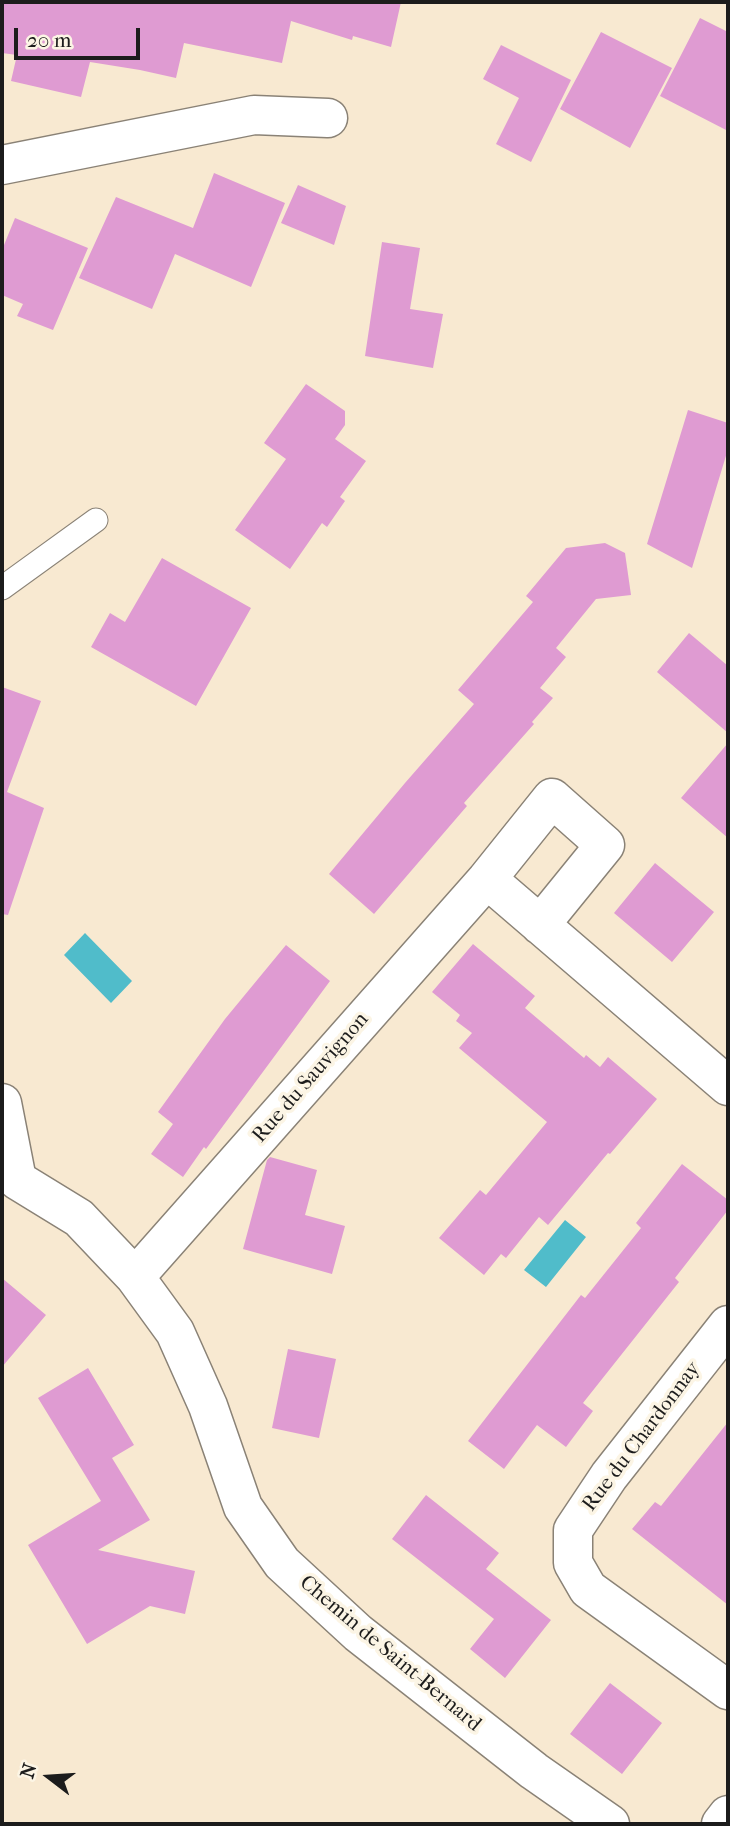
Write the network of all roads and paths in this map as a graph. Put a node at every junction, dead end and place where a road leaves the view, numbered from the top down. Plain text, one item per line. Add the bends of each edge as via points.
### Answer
1 (328, 118) dead end
2 (2, 165) edge
3 (96, 520) dead end
4 (2, 588) edge
5 (486, 879) junction
6 (540, 925) junction
7 (728, 1086) edge
8 (2, 1103) edge
9 (9, 1178) edge
10 (135, 1277) junction
11 (728, 1325) edge
12 (728, 1690) edge
13 (728, 1815) edge
14 (610, 1824) edge
15 (721, 1824) edge

1 - 2 street via 254,115
3 - 4 lane
5 - 6 street
5 - 6 street, Rue du Sauvignon via 552,799 605,845
5 - 10 street, Rue du Sauvignon
6 - 7 street
8 - 9 street, Chemin de Saint-Bernard
9 - 10 street, Chemin de Saint-Bernard via 79,1218
10 - 14 street, Chemin de Saint-Bernard via 175,1332 208,1406 243,1507 282,1563 358,1633 534,1771
11 - 12 street, Rue du Chardonnay via 609,1476 573,1530 573,1563 588,1590
13 - 15 street

